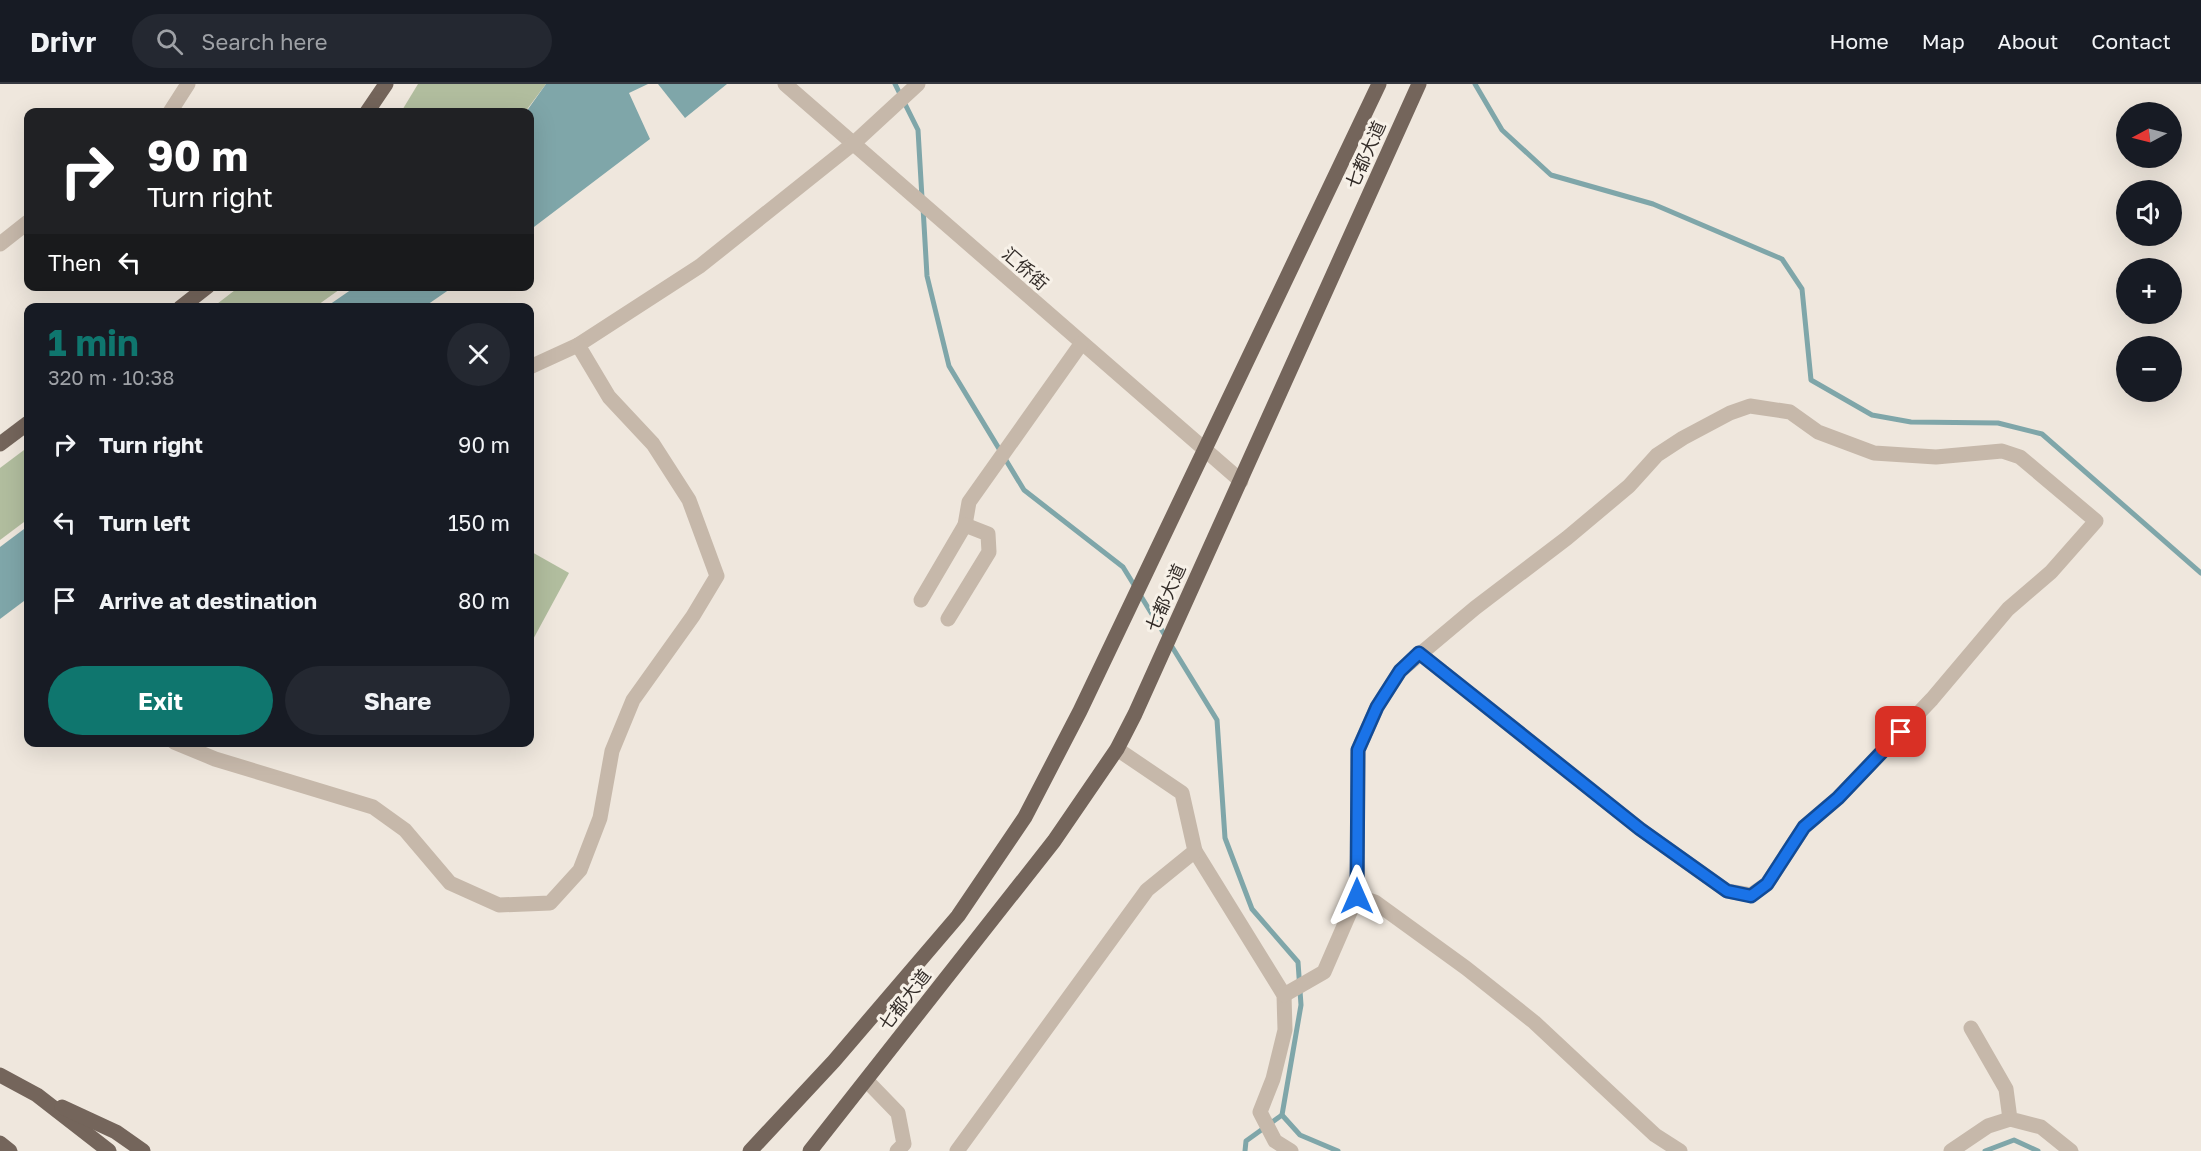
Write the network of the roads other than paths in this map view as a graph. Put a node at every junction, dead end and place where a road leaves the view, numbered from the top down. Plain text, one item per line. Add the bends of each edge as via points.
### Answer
1 (188, 84) edge
2 (386, 84) edge
3 (785, 84) edge
4 (918, 84) edge
5 (1379, 84) edge
6 (1419, 84) edge
7 (173, 108) edge
8 (370, 108) edge
9 (854, 143) junction
10 (24, 225) edge
11 (1, 240) edge
12 (202, 291) edge
13 (186, 303) edge
14 (1081, 344) junction
15 (578, 345) junction
16 (534, 365) edge
17 (24, 426) edge
18 (0, 444) edge
19 (1204, 450) junction
20 (1241, 481) junction
21 (965, 525) junction
22 (921, 600) dead end
23 (948, 619) dead end
24 (1419, 653) junction
25 (187, 747) edge
26 (1117, 749) junction
27 (1195, 851) junction
28 (1357, 896) junction
29 (1288, 992) junction
30 (1971, 1028) dead end
31 (834, 1061) junction
32 (0, 1076) edge
33 (867, 1081) junction
34 (37, 1095) junction
35 (2010, 1119) junction
36 (0, 1143) edge
37 (10, 1151) edge
38 (109, 1151) edge
39 (143, 1151) edge
40 (737, 1151) edge
41 (750, 1151) edge
42 (801, 1151) edge
43 (810, 1151) edge
44 (897, 1151) edge
45 (957, 1151) edge
46 (1291, 1151) edge
47 (1680, 1151) edge
48 (1951, 1151) edge
49 (2071, 1151) edge

1 - 7 street
2 - 8 main road
3 - 9 street, 汇侨街
4 - 9 street
5 - 19 main road, 七都大道
6 - 20 main road, 七都大道
9 - 14 street, 汇侨街
9 - 15 street via 700,266
10 - 11 street
12 - 13 main road
14 - 19 street, 汇侨街
14 - 21 street via 969,502
15 - 16 street
15 - 25 street via 609,397 653,444 689,500 717,576 633,700 612,752 600,818 580,870 550,903 499,905 450,883 405,830 373,807 236,766
17 - 18 main road
19 - 20 street, 汇侨街
19 - 31 main road, 七都大道 via 1019,827 958,916
20 - 26 main road, 七都大道
21 - 22 street
21 - 23 street via 988,534 989,552
24 - 24 street via 1567,538 1629,486 1657,455 1720,418 1750,406 1790,412 1818,432 1874,453 1936,457 2002,451 2020,457 2096,520 2051,572 2008,609 1932,699 1838,798 1804,827 1767,884 1751,896 1727,891 1640,829
24 - 28 street via 1400,671 1377,707 1358,750
26 - 27 street via 1182,793
26 - 33 main road, 七都大道 via 1054,841
27 - 29 street
27 - 45 street via 1147,890
28 - 29 street via 1324,972
28 - 47 street via 1375,902 1466,968 1533,1022 1655,1135
29 - 46 street via 1285,1030 1260,1112 1275,1141
30 - 35 street via 2006,1089
31 - 40 main road
31 - 41 main road
32 - 34 main road
33 - 42 main road
33 - 43 main road
33 - 44 street via 898,1113 904,1144
34 - 38 main road
34 - 39 main road via 116,1132
35 - 48 street via 1988,1126
35 - 49 street via 2041,1127
36 - 37 main road

